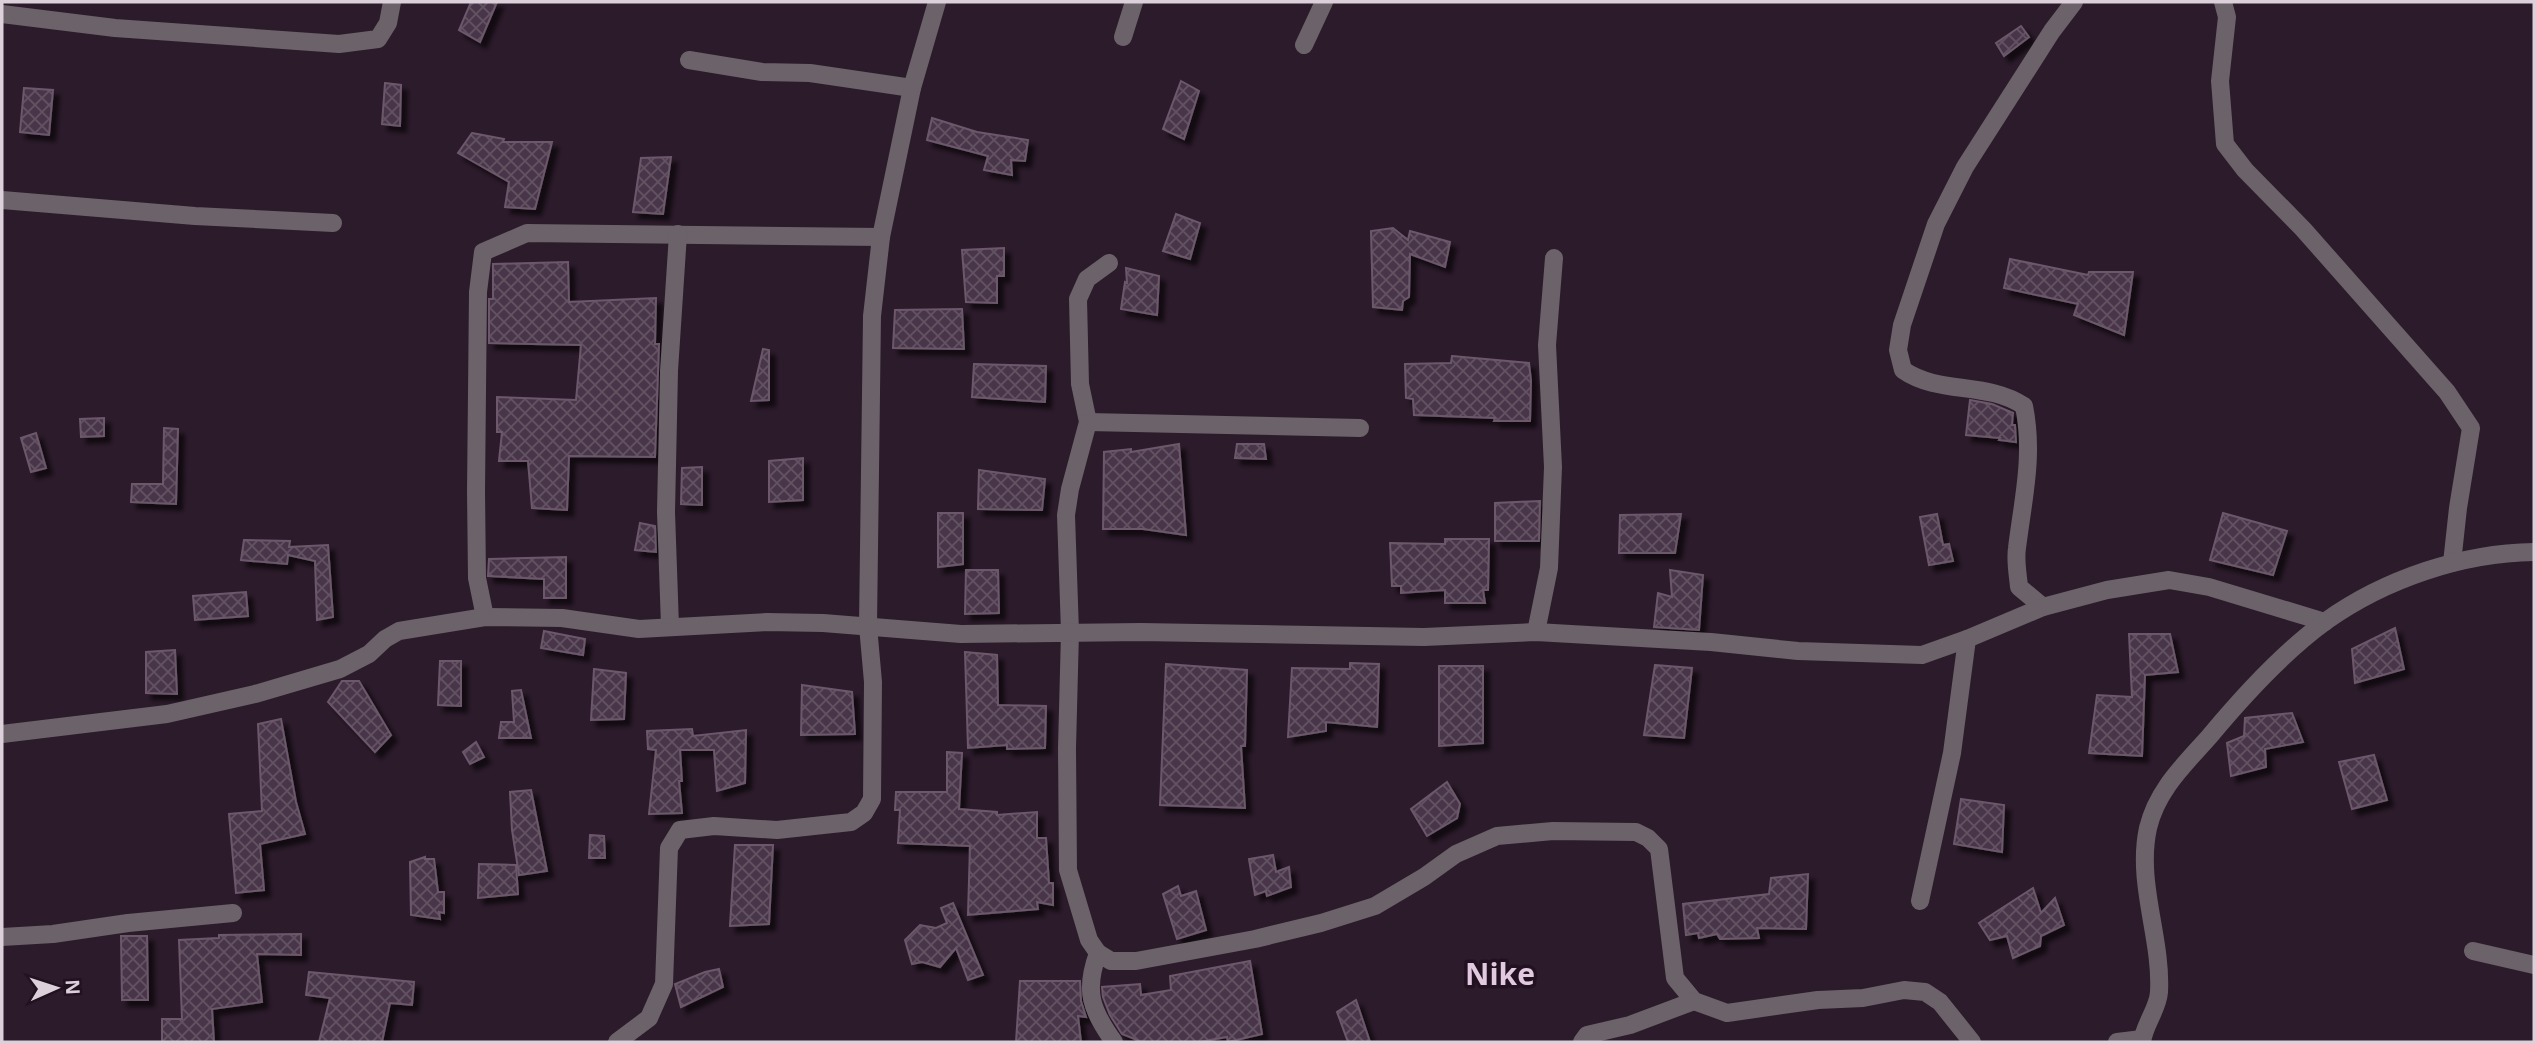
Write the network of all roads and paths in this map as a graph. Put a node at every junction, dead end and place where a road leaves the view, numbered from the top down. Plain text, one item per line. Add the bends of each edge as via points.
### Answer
1 (392, 2) edge
2 (937, 2) edge
3 (1134, 2) edge
4 (1324, 2) edge
5 (2074, 2) edge
6 (2222, 2) edge
7 (2, 14) edge
8 (1123, 37) dead end
9 (1304, 45) dead end
10 (689, 60) dead end
11 (912, 88) junction
12 (2, 200) edge
13 (333, 223) dead end
14 (678, 234) junction
15 (881, 237) junction
16 (1554, 258) dead end
17 (1109, 263) dead end
18 (1088, 422) junction
19 (1360, 428) dead end
20 (2534, 552) edge
21 (2452, 563) junction
22 (2043, 607) junction
23 (485, 617) junction
24 (2325, 622) junction
25 (670, 626) junction
26 (868, 626) junction
27 (1070, 632) junction
28 (1536, 632) junction
29 (1967, 639) junction
30 (2, 734) edge
31 (1920, 901) dead end
32 (233, 913) dead end
33 (2, 937) edge
34 (2473, 951) dead end
35 (1098, 953) junction
36 (2534, 965) edge
37 (1694, 1001) junction
38 (2142, 1041) edge
39 (617, 1042) edge
40 (1114, 1042) edge
41 (1582, 1042) edge
42 (1972, 1042) edge
43 (2117, 1042) edge

1 - 7 street via 388,23 378,40 339,44
2 - 11 street
3 - 8 street
4 - 9 street
5 - 22 street via 1959,178 1917,273 1898,350 1903,370 1917,379 1989,390 2024,405 2027,487 2016,551 2019,587
6 - 21 street via 2227,17 2220,81 2225,144 2447,393 2471,428
10 - 11 street
11 - 15 street
12 - 13 street
14 - 15 street
14 - 23 street via 527,233 484,252 478,292 476,491 477,578
14 - 25 street via 666,512
15 - 26 street via 872,316
16 - 28 street via 1547,345 1553,467 1549,568
17 - 18 street via 1087,279 1078,299 1080,384
18 - 19 street
18 - 27 street via 1066,515
20 - 21 street via 2502,552
21 - 24 street via 2365,597
22 - 24 street via 2169,580 2210,587
22 - 29 street
23 - 25 street via 562,618 639,629
23 - 30 street via 399,631 340,669 255,694 167,714
24 - 38 street via 2240,701 2174,774 2157,802 2148,829 2146,867 2159,994
25 - 26 street via 767,622
26 - 27 street via 961,634
26 - 39 street via 873,682 872,799 864,813 851,822 777,830 714,826 680,830 669,848 664,984 649,1018
27 - 28 street via 1424,637
27 - 35 street via 1068,870 1089,940
28 - 29 street via 1922,655
29 - 31 street via 1952,753
32 - 33 street
34 - 36 street
35 - 37 street via 1111,961 1136,961 1321,923 1375,906 1456,854 1497,836 1636,832 1659,849 1675,978
35 - 40 street via 1090,973 1093,1007
37 - 41 street via 1587,1035
37 - 42 street via 1727,1013 1904,990 1925,992 1940,1002
38 - 43 street

